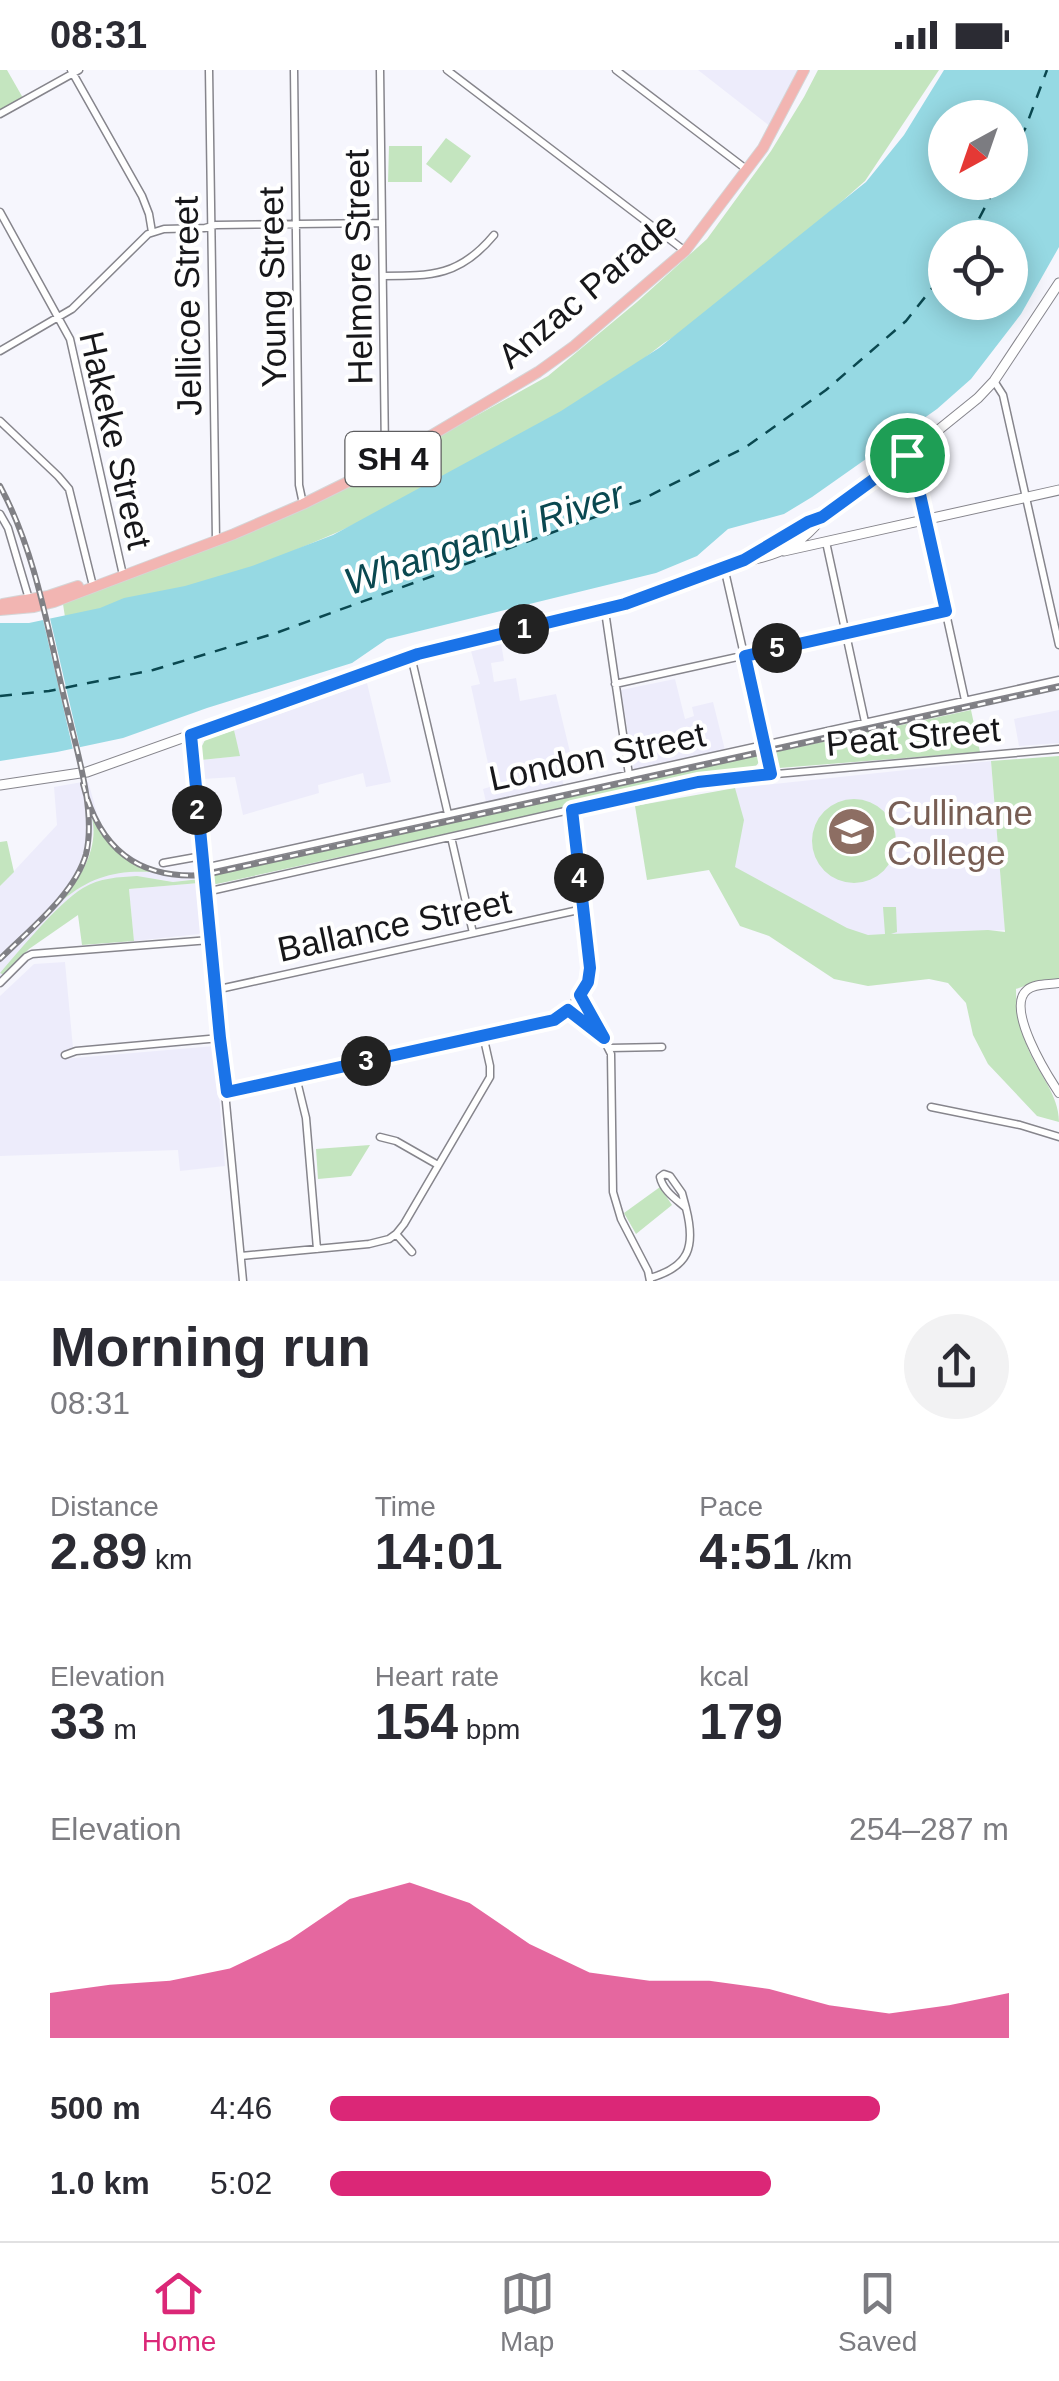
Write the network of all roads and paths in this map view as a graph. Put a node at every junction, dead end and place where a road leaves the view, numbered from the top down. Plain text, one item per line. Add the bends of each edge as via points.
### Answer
1 (209, 70) edge
2 (294, 70) edge
3 (380, 70) edge
4 (447, 70) edge
5 (616, 70) edge
6 (804, 70) edge
7 (74, 71) edge
8 (0, 114) edge
9 (747, 170) junction
10 (0, 212) edge
11 (382, 223) junction
12 (296, 224) junction
13 (211, 226) junction
14 (152, 232) junction
15 (494, 235) dead end
16 (685, 251) junction
17 (383, 276) junction
18 (1059, 284) edge
19 (60, 317) junction
20 (0, 350) edge
21 (994, 381) junction
22 (0, 421) edge
23 (907, 455) junction
24 (388, 462) junction
25 (1059, 490) edge
26 (1026, 497) junction
27 (303, 504) junction
28 (0, 514) edge
29 (822, 517) junction
30 (925, 520) junction
31 (216, 541) junction
32 (798, 541) junction
33 (825, 541) junction
34 (771, 547) junction
35 (784, 551) junction
36 (744, 560) junction
37 (724, 567) junction
38 (120, 576) junction
39 (92, 582) junction
40 (29, 600) junction
41 (0, 608) edge
42 (604, 610) junction
43 (946, 611) junction
44 (845, 634) junction
45 (1059, 645) edge
46 (411, 656) junction
47 (745, 656) junction
48 (1059, 680) edge
49 (616, 684) junction
50 (965, 700) junction
51 (865, 722) junction
52 (191, 735) junction
53 (764, 744) junction
54 (1059, 749) edge
55 (628, 774) junction
56 (771, 774) junction
57 (0, 785) edge
58 (572, 810) junction
59 (448, 814) junction
60 (451, 836) junction
61 (202, 856) junction
62 (164, 863) dead end
63 (204, 868) junction
64 (206, 892) junction
65 (583, 909) junction
66 (473, 933) junction
67 (210, 940) junction
68 (0, 983) edge
69 (1059, 983) edge
70 (215, 990) junction
71 (580, 995) junction
72 (568, 1010) junction
73 (483, 1035) junction
74 (220, 1038) junction
75 (604, 1038) junction
76 (662, 1047) dead end
77 (610, 1048) junction
78 (65, 1055) dead end
79 (296, 1076) junction
80 (227, 1092) junction
81 (1059, 1093) edge
82 (932, 1107) dead end
83 (380, 1137) dead end
84 (1059, 1137) edge
85 (438, 1165) junction
86 (686, 1208) junction
87 (396, 1234) junction
88 (316, 1249) junction
89 (412, 1252) dead end
90 (241, 1256) junction
91 (650, 1280) edge
92 (243, 1281) edge

1 - 13 street, Jellicoe Street
2 - 12 street, Young Street
3 - 11 street, Helmore Street
4 - 16 street
5 - 9 street
6 - 9 main road, Anzac Parade / SH 4
7 - 8 street
7 - 14 street via 142,196
9 - 16 main road, Anzac Parade / SH 4
10 - 19 street, Hakeke Street
11 - 12 street
11 - 17 street, Helmore Street
12 - 13 street
12 - 27 street, Young Street
13 - 14 street
13 - 31 street, Jellicoe Street
14 - 19 street
15 - 17 street via 446,272
16 - 24 main road, Anzac Parade / SH 4 via 538,372
17 - 24 street, Helmore Street
18 - 21 main road
19 - 20 street
19 - 38 street, Hakeke Street via 73,348
21 - 23 main road
21 - 26 street via 1004,394
22 - 39 street via 69,489
23 - 29 main road
23 - 30 street
24 - 27 main road, Anzac Parade / SH 4
25 - 26 main road
26 - 30 main road
26 - 45 street
27 - 31 main road, Anzac Parade / SH 4
28 - 40 street
29 - 32 main road
29 - 33 main road
29 - 34 main road
30 - 33 main road
30 - 43 street
31 - 38 main road, Anzac Parade / SH 4
32 - 33 main road
32 - 34 main road
32 - 35 main road
33 - 35 main road
33 - 44 street
34 - 36 main road
35 - 36 main road
36 - 37 main road
37 - 42 main road
37 - 47 street
38 - 39 main road, Anzac Parade / SH 4
38 - 41 main road, Anzac Parade / SH 4 via 54,602
39 - 40 main road, Anzac Parade / SH 4
40 - 41 main road, Anzac Parade / SH 4
42 - 46 main road
42 - 49 street
43 - 44 street
43 - 50 street
44 - 47 street
44 - 51 street
46 - 52 main road
46 - 59 street
47 - 49 street
47 - 53 street
48 - 50 street, London Street
49 - 55 street
50 - 51 street, London Street
51 - 53 street, London Street
52 - 57 main road via 88,772
52 - 61 street
53 - 55 street, London Street
53 - 56 street
54 - 56 street, Peat Street
55 - 59 street, London Street
56 - 58 street, Peat Street via 698,782
58 - 60 street, Peat Street
58 - 65 street
59 - 63 street, London Street
60 - 64 street, Peat Street
60 - 66 street
61 - 62 street
61 - 63 street
63 - 64 street
64 - 67 street
65 - 66 street, Ballance Street
65 - 71 street via 590,976
66 - 70 street, Ballance Street
67 - 68 street via 36,953
67 - 70 street
69 - 81 street via 1029,988 1021,1006 1033,1048
70 - 74 street
71 - 72 street
71 - 75 street
72 - 73 street via 554,1020
72 - 75 street
73 - 79 street
73 - 85 street via 490,1077
74 - 78 street
74 - 80 street
75 - 77 street
76 - 77 street
77 - 91 street via 613,1192
79 - 80 street
79 - 88 street via 306,1118
80 - 90 street
82 - 84 street
83 - 85 street
85 - 87 street
86 - 86 street via 668,1192 662,1176 672,1178
86 - 91 street via 684,1260
87 - 88 street via 370,1244
87 - 89 street
88 - 90 street
90 - 92 street

